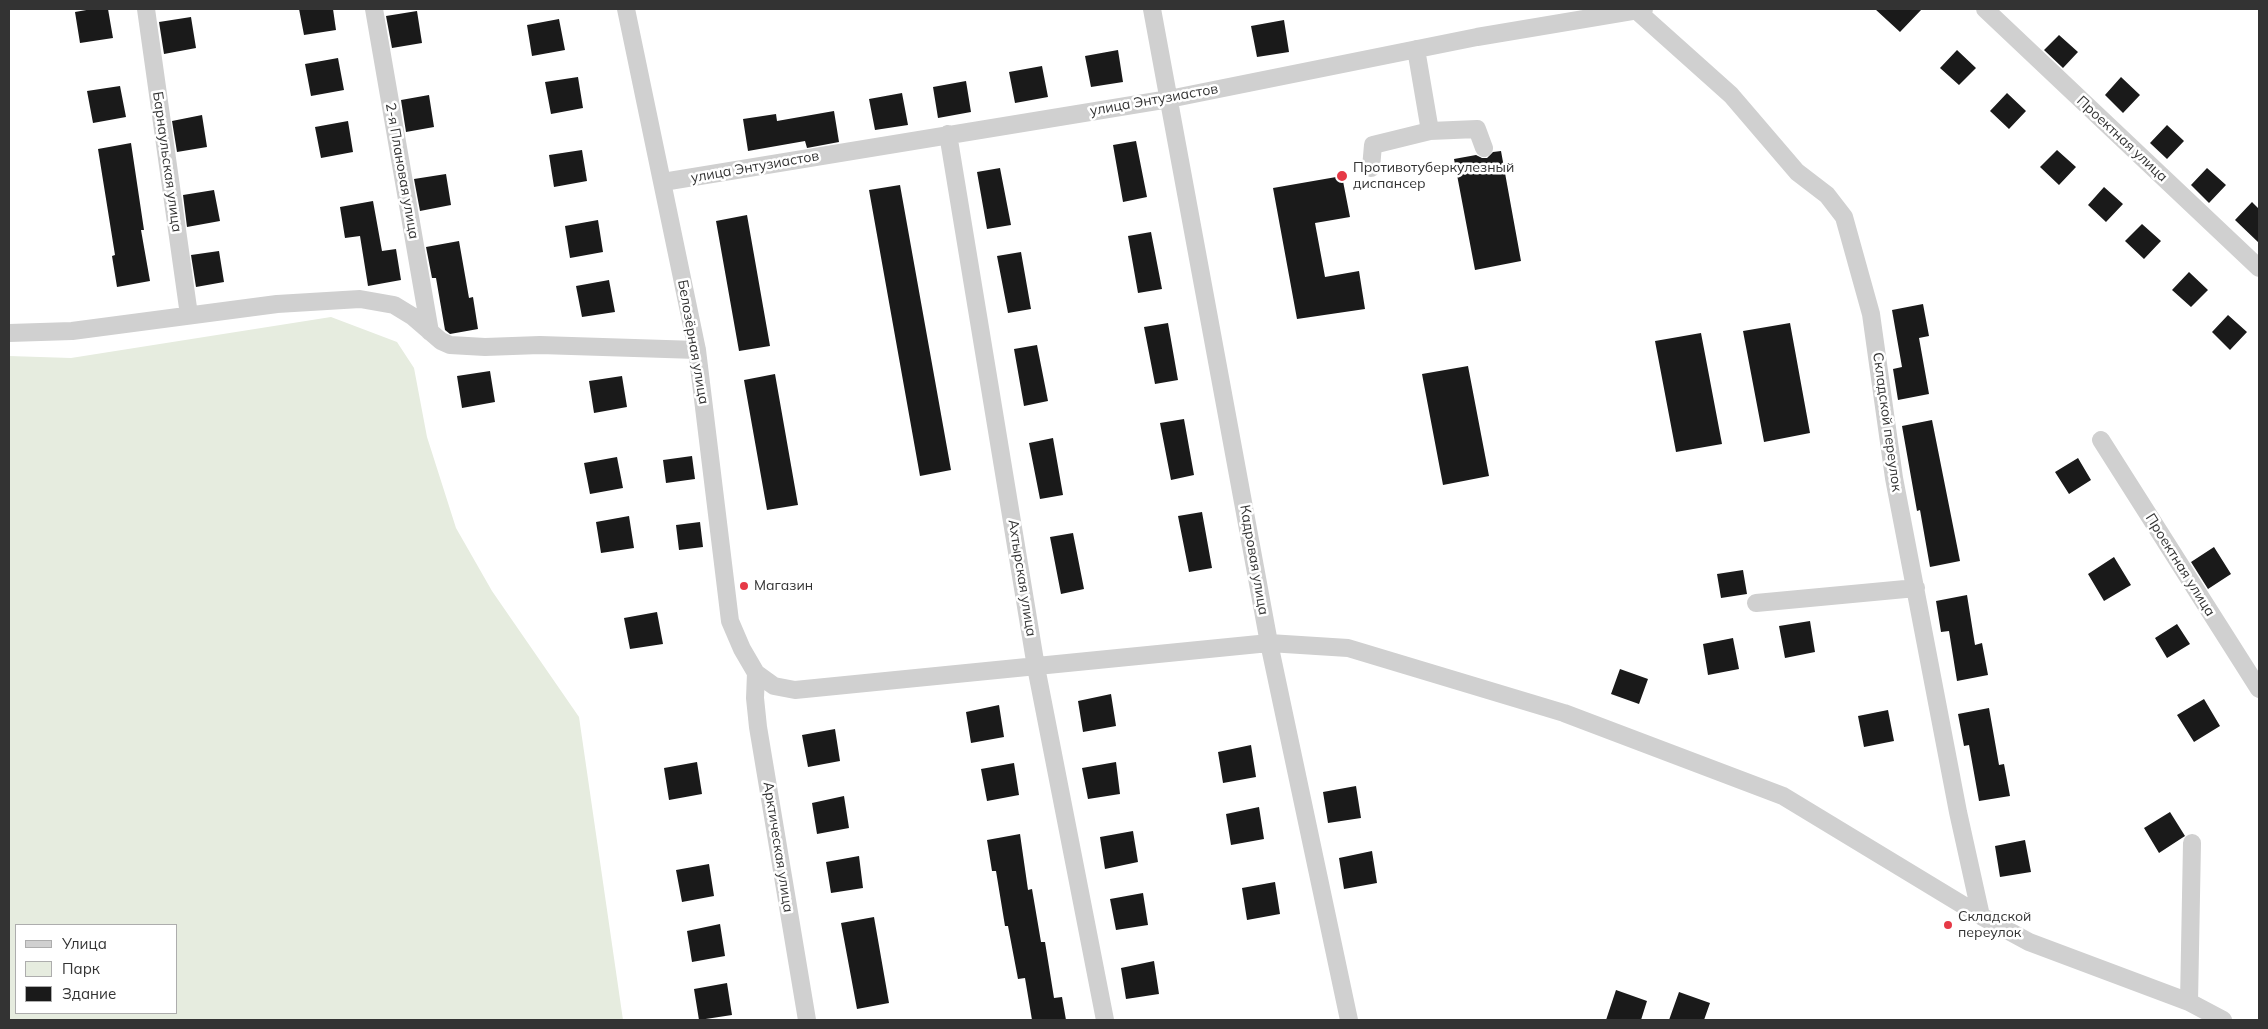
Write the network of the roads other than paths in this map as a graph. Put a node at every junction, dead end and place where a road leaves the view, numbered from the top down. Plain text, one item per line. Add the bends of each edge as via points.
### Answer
1 (146, 9) edge
2 (374, 9) edge
3 (626, 9) edge
4 (1152, 9) edge
5 (1985, 9) edge
6 (1640, 10) edge
7 (1416, 49) junction
8 (1169, 99) junction
9 (1430, 131) junction
10 (948, 134) junction
11 (1484, 148) dead end
12 (1371, 168) dead end
13 (663, 182) junction
14 (2259, 268) edge
15 (189, 315) junction
16 (430, 332) junction
17 (9, 333) edge
18 (697, 350) junction
19 (2101, 440) dead end
20 (1916, 588) junction
21 (1756, 603) dead end
22 (1269, 642) junction
23 (1036, 667) junction
24 (756, 673) junction
25 (2259, 689) edge
26 (2192, 843) dead end
27 (1981, 916) junction
28 (2188, 1002) junction
29 (807, 1020) edge
30 (1105, 1020) edge
31 (1349, 1020) edge
32 (2223, 1020) edge

1 - 15 street, Барнаульская улица
2 - 16 street, 2-я Плановая улица
3 - 13 street, Белозёрная улица
4 - 8 street, Кадровая улица
5 - 14 street, Проектная улица
6 - 7 street, улица Энтузиастов
6 - 20 street, Складской переулок via 1731,96 1798,172 1827,195 1844,217 1871,314 1894,478
7 - 8 street, улица Энтузиастов
7 - 9 street
8 - 10 street, улица Энтузиастов
8 - 22 street, Кадровая улица
9 - 11 street via 1478,129
9 - 12 street via 1373,145
10 - 13 street, улица Энтузиастов
10 - 23 street, Ахтырская улица
13 - 18 street, Белозёрная улица
15 - 16 street via 360,298 394,305
15 - 17 street via 72,331
16 - 18 street via 441,341 459,346
18 - 24 street, Белозёрная улица via 730,621
19 - 25 street, Проектная улица
20 - 21 street
20 - 27 street, Складской переулок
22 - 23 street
22 - 27 street via 1348,648 1564,713 1783,796
22 - 31 street, Кадровая улица
23 - 24 street via 795,690 774,686
23 - 30 street, Ахтырская улица
24 - 29 street, Арктическая улица via 758,727
26 - 28 street
27 - 28 street via 2029,942
28 - 32 street

